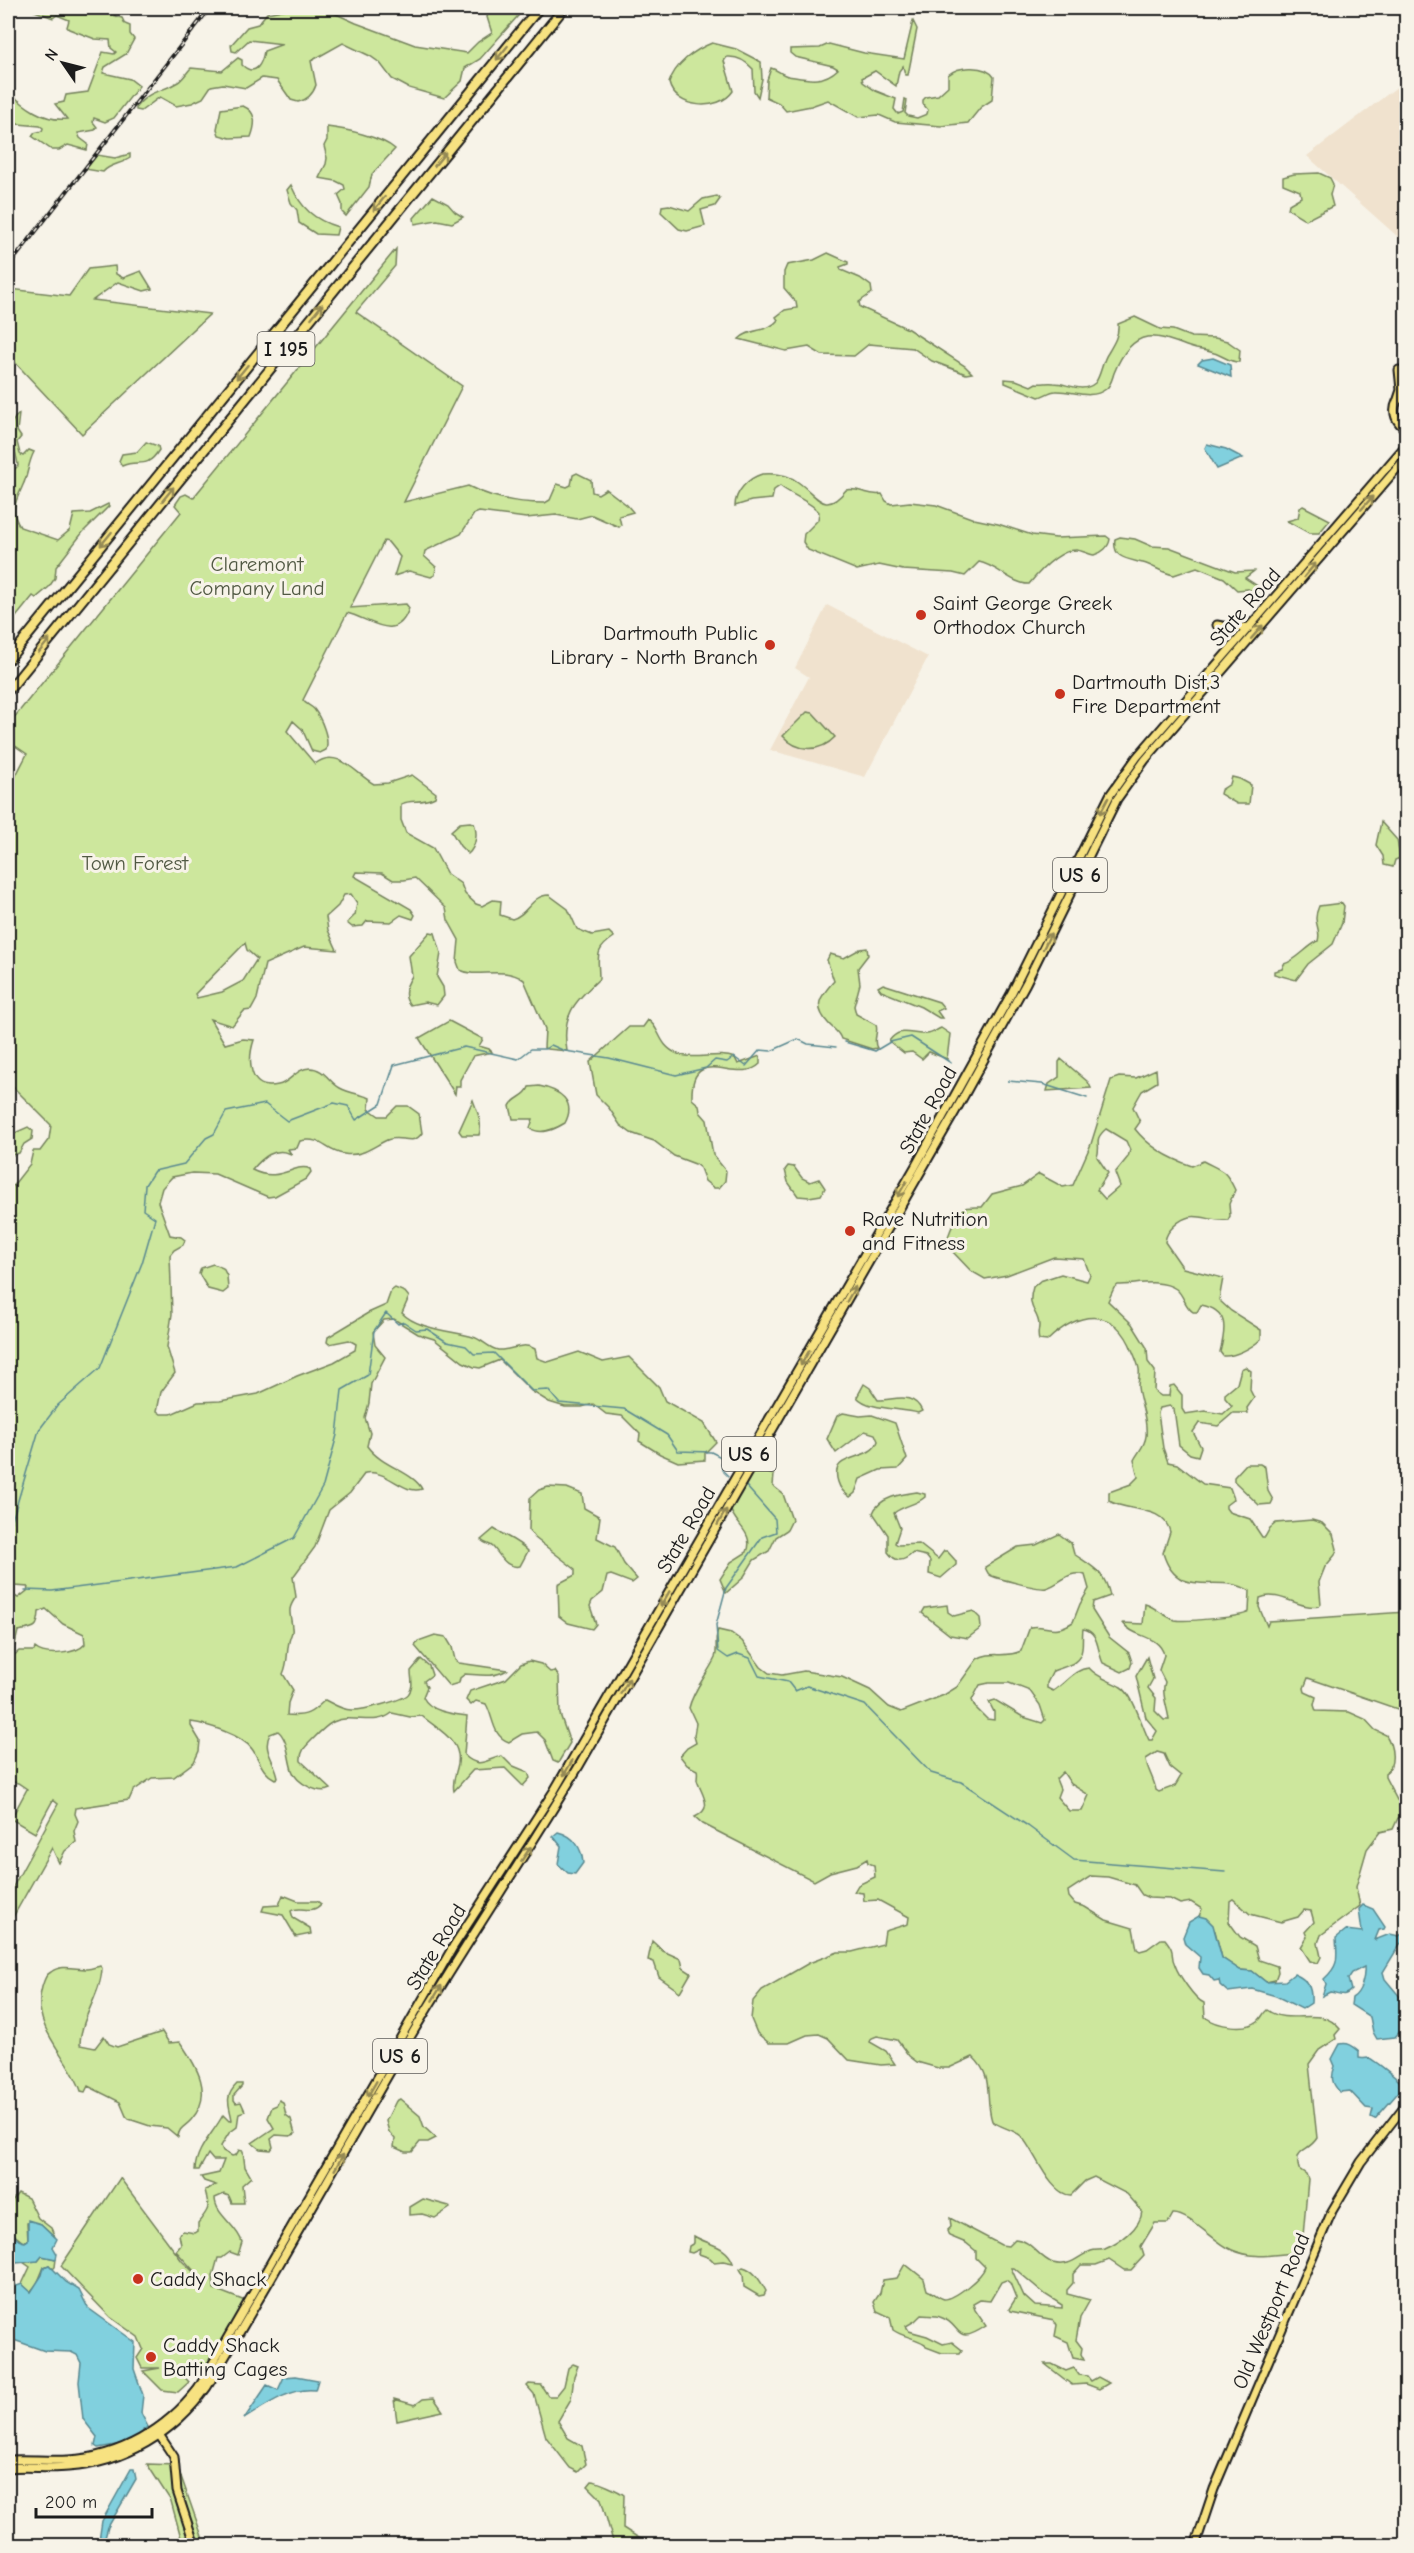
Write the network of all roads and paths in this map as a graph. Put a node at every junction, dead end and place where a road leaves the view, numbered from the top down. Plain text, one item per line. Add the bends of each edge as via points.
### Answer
1 (539, 8) edge
2 (564, 8) edge
3 (1402, 369) edge
4 (1407, 382) edge
5 (1407, 394) edge
6 (1398, 399) junction
7 (1407, 430) edge
8 (1407, 445) edge
9 (1407, 458) edge
10 (1217, 625) dead end
11 (1250, 627) junction
12 (8, 660) edge
13 (8, 691) edge
14 (1407, 2104) edge
15 (158, 2432) junction
16 (8, 2460) edge
17 (8, 2468) edge
18 (195, 2546) edge
19 (1196, 2546) edge

1 -> 12 highway, I 195
13 -> 2 highway, I 195
3 - 4 main road
3 - 6 main road
5 - 6 main road
6 - 7 main road via 1394,414
8 - 11 main road, State Road / US 6
15 -> 9 main road, State Road / US 6 via 195,2403 207,2387 416,2028 579,1766 959,1105 1026,983 1122,792 1145,760
10 - 11 main road
11 -> 15 main road, State Road / US 6 via 1113,790 982,1048 554,1791 453,1947 203,2381
14 - 19 main road, Old Westport Road via 1361,2162 1332,2211 1214,2489
15 - 16 main road, State Road / US 6 via 92,2457
15 - 17 main road, State Road / US 6 via 127,2453 94,2464
15 - 18 main road via 174,2457 177,2491

